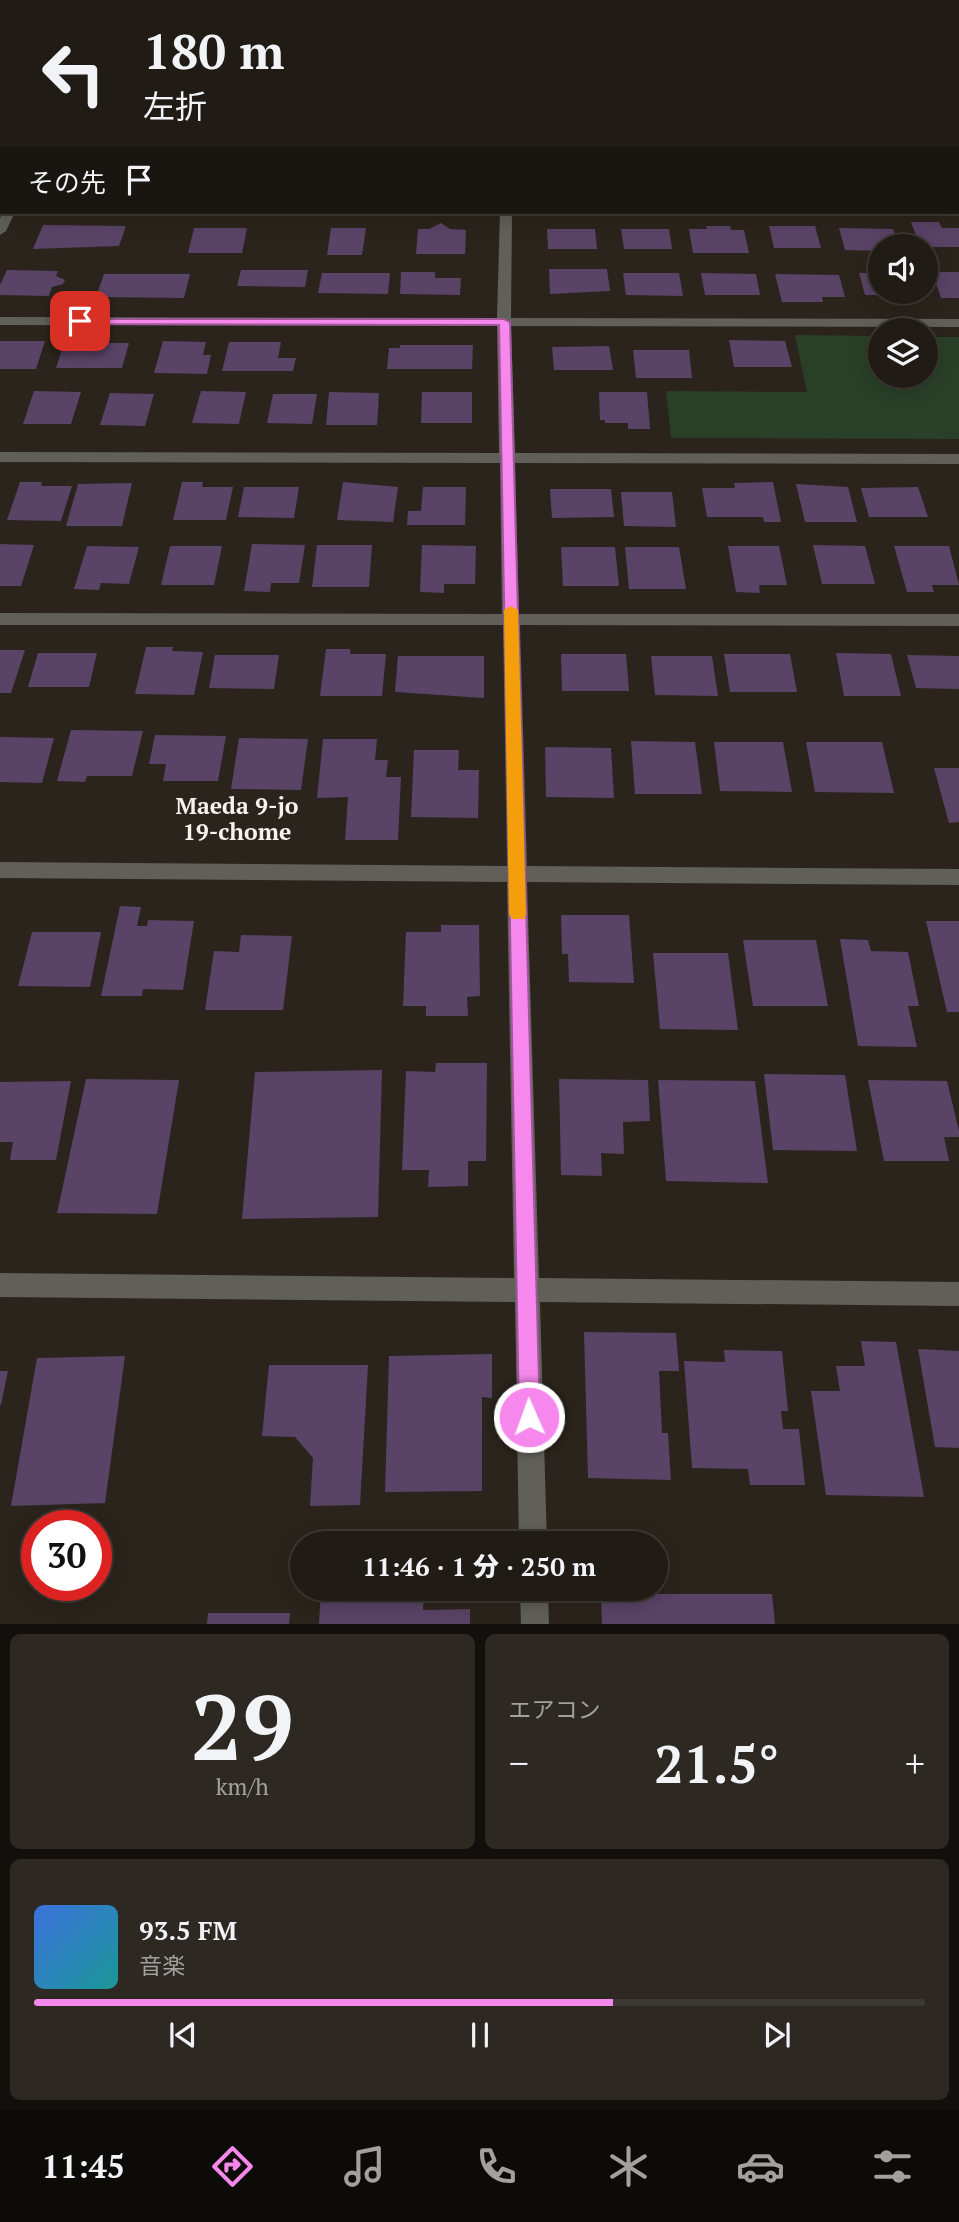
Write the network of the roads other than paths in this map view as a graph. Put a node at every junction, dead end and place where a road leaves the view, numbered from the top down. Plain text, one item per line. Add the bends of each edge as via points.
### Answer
1 (8, 214) edge
2 (506, 214) edge
3 (0, 231) edge
4 (0, 321) edge
5 (504, 322) junction
6 (959, 323) edge
7 (0, 457) edge
8 (508, 458) junction
9 (959, 459) edge
10 (0, 619) edge
11 (959, 620) edge
12 (511, 621) junction
13 (0, 870) edge
14 (517, 874) junction
15 (959, 877) edge
16 (0, 1285) edge
17 (526, 1291) junction
18 (959, 1294) edge
19 (533, 1531) edge
20 (534, 1601) edge
21 (535, 1623) edge

1 - 3 street
2 - 5 street
4 - 5 street
5 - 6 street
5 - 8 street
7 - 8 street
8 - 9 street
8 - 12 street
10 - 12 street
11 - 12 street
12 - 14 street
13 - 14 street
14 - 15 street
14 - 17 street
16 - 17 street
17 - 18 street
17 - 19 street
20 - 21 street

